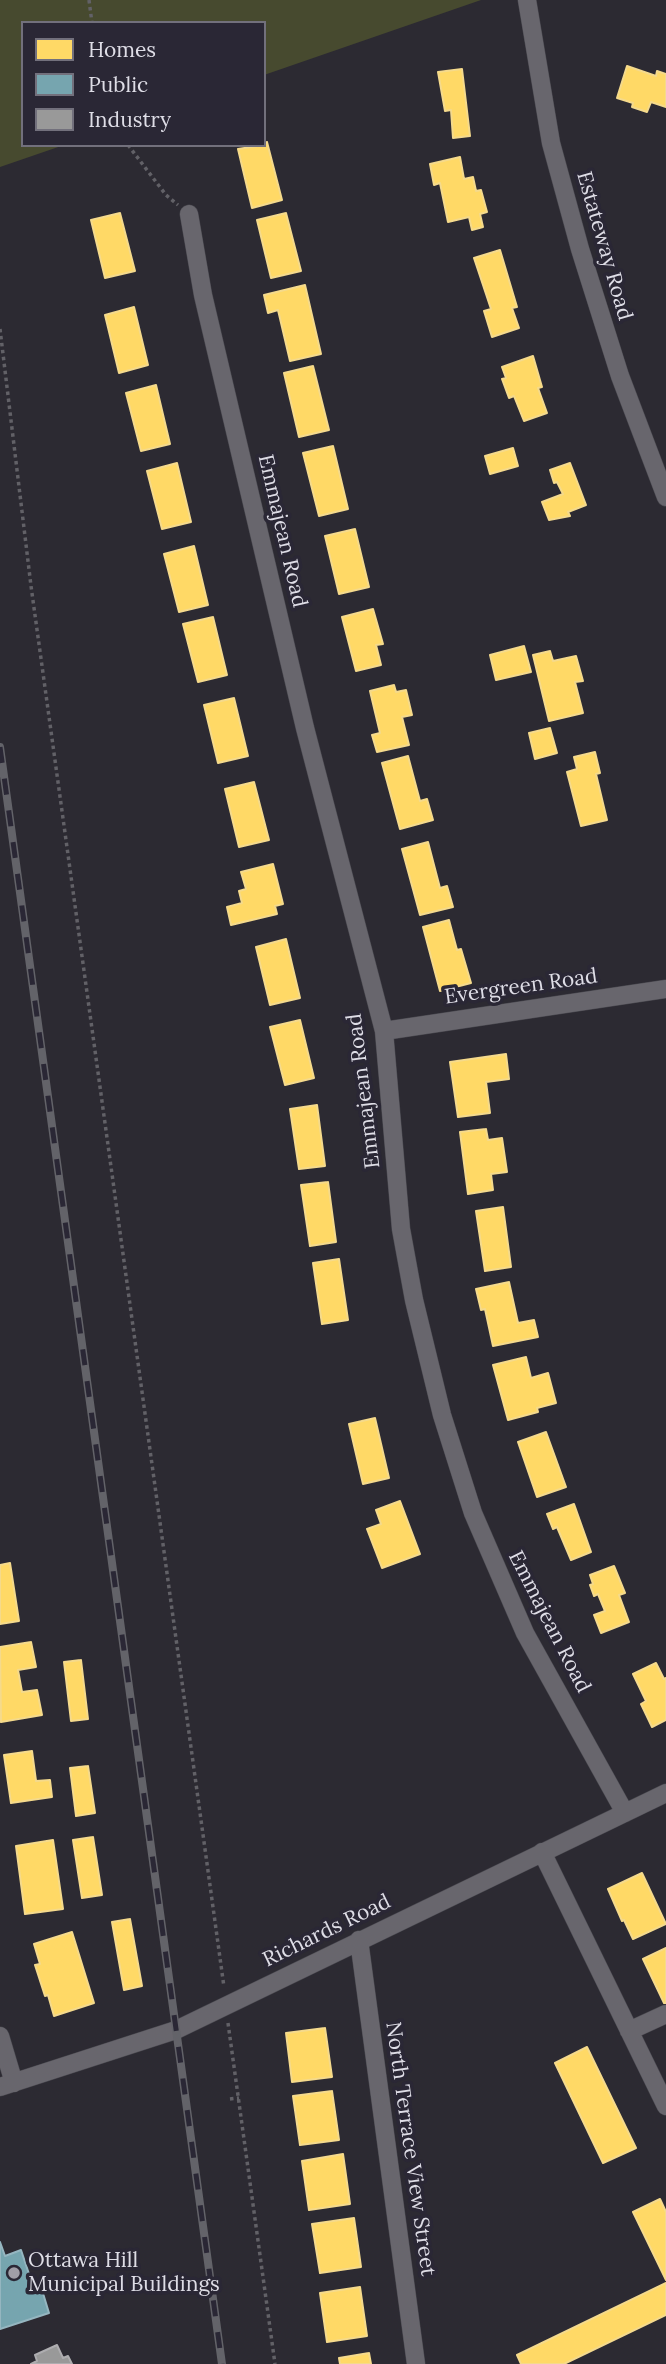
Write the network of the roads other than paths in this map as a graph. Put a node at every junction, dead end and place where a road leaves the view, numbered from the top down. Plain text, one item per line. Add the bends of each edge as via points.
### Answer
1 (527, 0) edge
2 (189, 214) road end
3 (666, 497) edge
4 (666, 989) edge
5 (384, 1031) junction
6 (666, 1793) edge
7 (625, 1812) junction
8 (542, 1852) junction
9 (359, 1940) junction
10 (666, 2014) edge
11 (629, 2031) junction
12 (0, 2036) edge
13 (7, 2085) edge
14 (662, 2086) edge
15 (666, 2106) edge
16 (416, 2364) edge

1 - 3 street, Estateway Road via 551,143 580,249 620,376
2 - 5 street, Emmajean Road via 206,308 305,728
4 - 5 street, Evergreen Road
5 - 7 street, Emmajean Road via 401,1229 442,1415 473,1513 524,1633
6 - 7 street, Richards Road
7 - 8 street, Richards Road
8 - 9 street, Richards Road
8 - 11 street
9 - 13 street, Richards Road via 176,2030
9 - 16 street, North Terrace View Street
10 - 11 street
11 - 14 street
12 - 13 street
14 - 15 street

